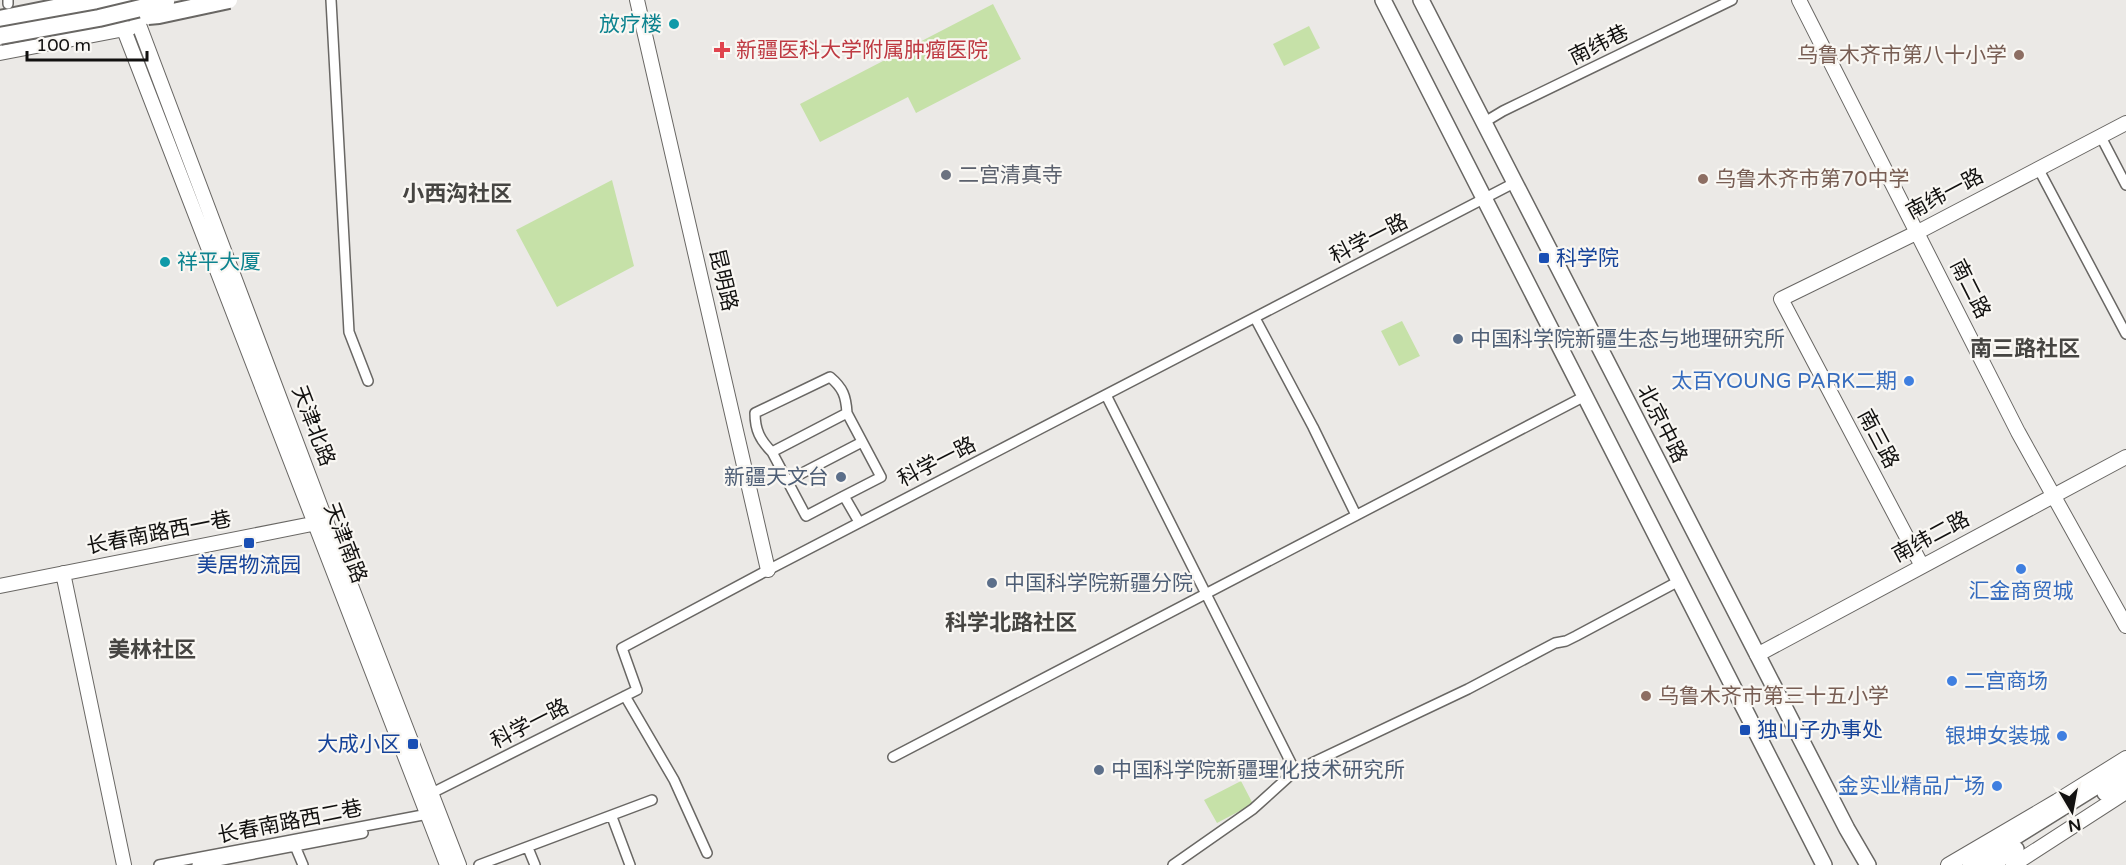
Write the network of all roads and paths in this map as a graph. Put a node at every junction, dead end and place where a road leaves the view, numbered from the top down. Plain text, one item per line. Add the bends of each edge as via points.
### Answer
1 (82, 0) edge
2 (94, 0) edge
3 (174, 0) edge
4 (189, 0) edge
5 (229, 0) edge
6 (331, 0) edge
7 (638, 0) edge
8 (1383, 0) edge
9 (1421, 0) edge
10 (1732, 0) edge
11 (1799, 0) edge
12 (119, 1) edge
13 (5, 7) edge
14 (57, 8) junction
15 (134, 14) edge
16 (99, 18) junction
17 (121, 23) junction
18 (0, 27) edge
19 (0, 36) edge
20 (0, 41) edge
21 (0, 54) edge
22 (1483, 123) junction
23 (2126, 123) edge
24 (2100, 135) junction
25 (2038, 168) junction
26 (1514, 183) junction
27 (2126, 185) edge
28 (1484, 199) junction
29 (1918, 232) junction
30 (1781, 299) joint
31 (1255, 318) junction
32 (2126, 334) edge
33 (368, 381) dead end
34 (1106, 395) junction
35 (1585, 396) junction
36 (847, 413) junction
37 (862, 442) junction
38 (772, 452) junction
39 (2126, 457) edge
40 (787, 481) junction
41 (2053, 495) junction
42 (844, 496) junction
43 (1356, 515) junction
44 (859, 522) junction
45 (321, 523) junction
46 (1922, 566) junction
47 (768, 570) junction
48 (63, 573) junction
49 (1679, 580) junction
50 (0, 586) edge
51 (1205, 594) junction
52 (2126, 626) edge
53 (1757, 655) junction
54 (388, 694) junction
55 (625, 696) junction
56 (893, 757) dead end
57 (2126, 758) edge
58 (2126, 768) edge
59 (1295, 771) junction
60 (2126, 780) edge
61 (2126, 792) edge
62 (432, 793) junction
63 (652, 800) dead end
64 (429, 816) junction
65 (612, 817) junction
66 (295, 846) junction
67 (528, 848) junction
68 (707, 853) dead end
69 (124, 865) edge
70 (159, 865) edge
71 (197, 865) edge
72 (303, 865) edge
73 (447, 865) edge
74 (459, 865) edge
75 (479, 865) edge
76 (535, 865) edge
77 (630, 865) edge
78 (1173, 865) edge
79 (1824, 865) edge
80 (1868, 865) edge
81 (1948, 865) edge
82 (1970, 865) edge
83 (1991, 865) edge
84 (2013, 865) edge

1 - 14 highway
2 - 14 highway
3 - 16 highway, bridge
4 - 15 main road
5 - 16 highway, bridge via 159,15
6 - 33 street via 349,332
7 - 47 street, 昆明路
8 - 28 main road
9 - 22 main road, 北京中路
10 - 22 street, 南纬巷
11 - 29 street, 南二路
12 - 17 street, 天津南路
12 - 18 main road
13 - 14 highway
15 - 17 main road
15 - 45 street, 天津北路
16 - 19 highway, bridge
17 - 20 main road
17 - 21 street
17 - 45 street, 天津南路
22 - 26 main road, 北京中路
23 - 24 street, 南纬一路
24 - 25 street, 南纬一路
24 - 27 street
25 - 29 street, 南纬一路
25 - 32 street
26 - 28 street, 科学一路
26 - 53 main road, 北京中路
28 - 31 street, 科学一路
28 - 35 main road
29 - 30 street, 南纬一路
29 - 41 street, 南二路
30 - 46 street, 南三路
31 - 34 street, 科学一路
31 - 43 street
34 - 44 street, 科学一路
34 - 51 street
35 - 43 street
35 - 49 main road
36 - 37 street
36 - 38 street
36 - 38 street via 846,397 830,377 755,413 755,427
37 - 40 street
37 - 42 street via 880,477
38 - 40 street
39 - 41 street, 南纬二路
40 - 42 street via 806,516
41 - 46 street, 南纬二路
41 - 52 street, 南二路
42 - 44 street
43 - 51 street
44 - 47 street, 科学一路
45 - 48 street, 长春南路西一巷
45 - 54 street, 天津南路
46 - 53 street, 南纬二路
47 - 55 street, 科学一路 via 622,648 637,690
48 - 50 street, 长春南路西一巷
48 - 69 street
49 - 59 street via 1566,641
49 - 79 main road
51 - 56 street
51 - 59 street
53 - 80 main road, 北京中路
54 - 62 street
54 - 64 street, 天津南路
55 - 62 street, 科学一路
55 - 68 street via 674,780
57 - 81 street
58 - 82 main road
59 - 78 street via 1253,809
60 - 83 main road
61 - 84 street
62 - 74 street
63 - 65 street
64 - 66 street, 长春南路西二巷
64 - 70 street, 长春南路西二巷
64 - 73 street, 天津南路
65 - 67 street
65 - 77 street
66 - 71 street, 长春南路西二巷
66 - 72 street
67 - 75 street
67 - 76 street

